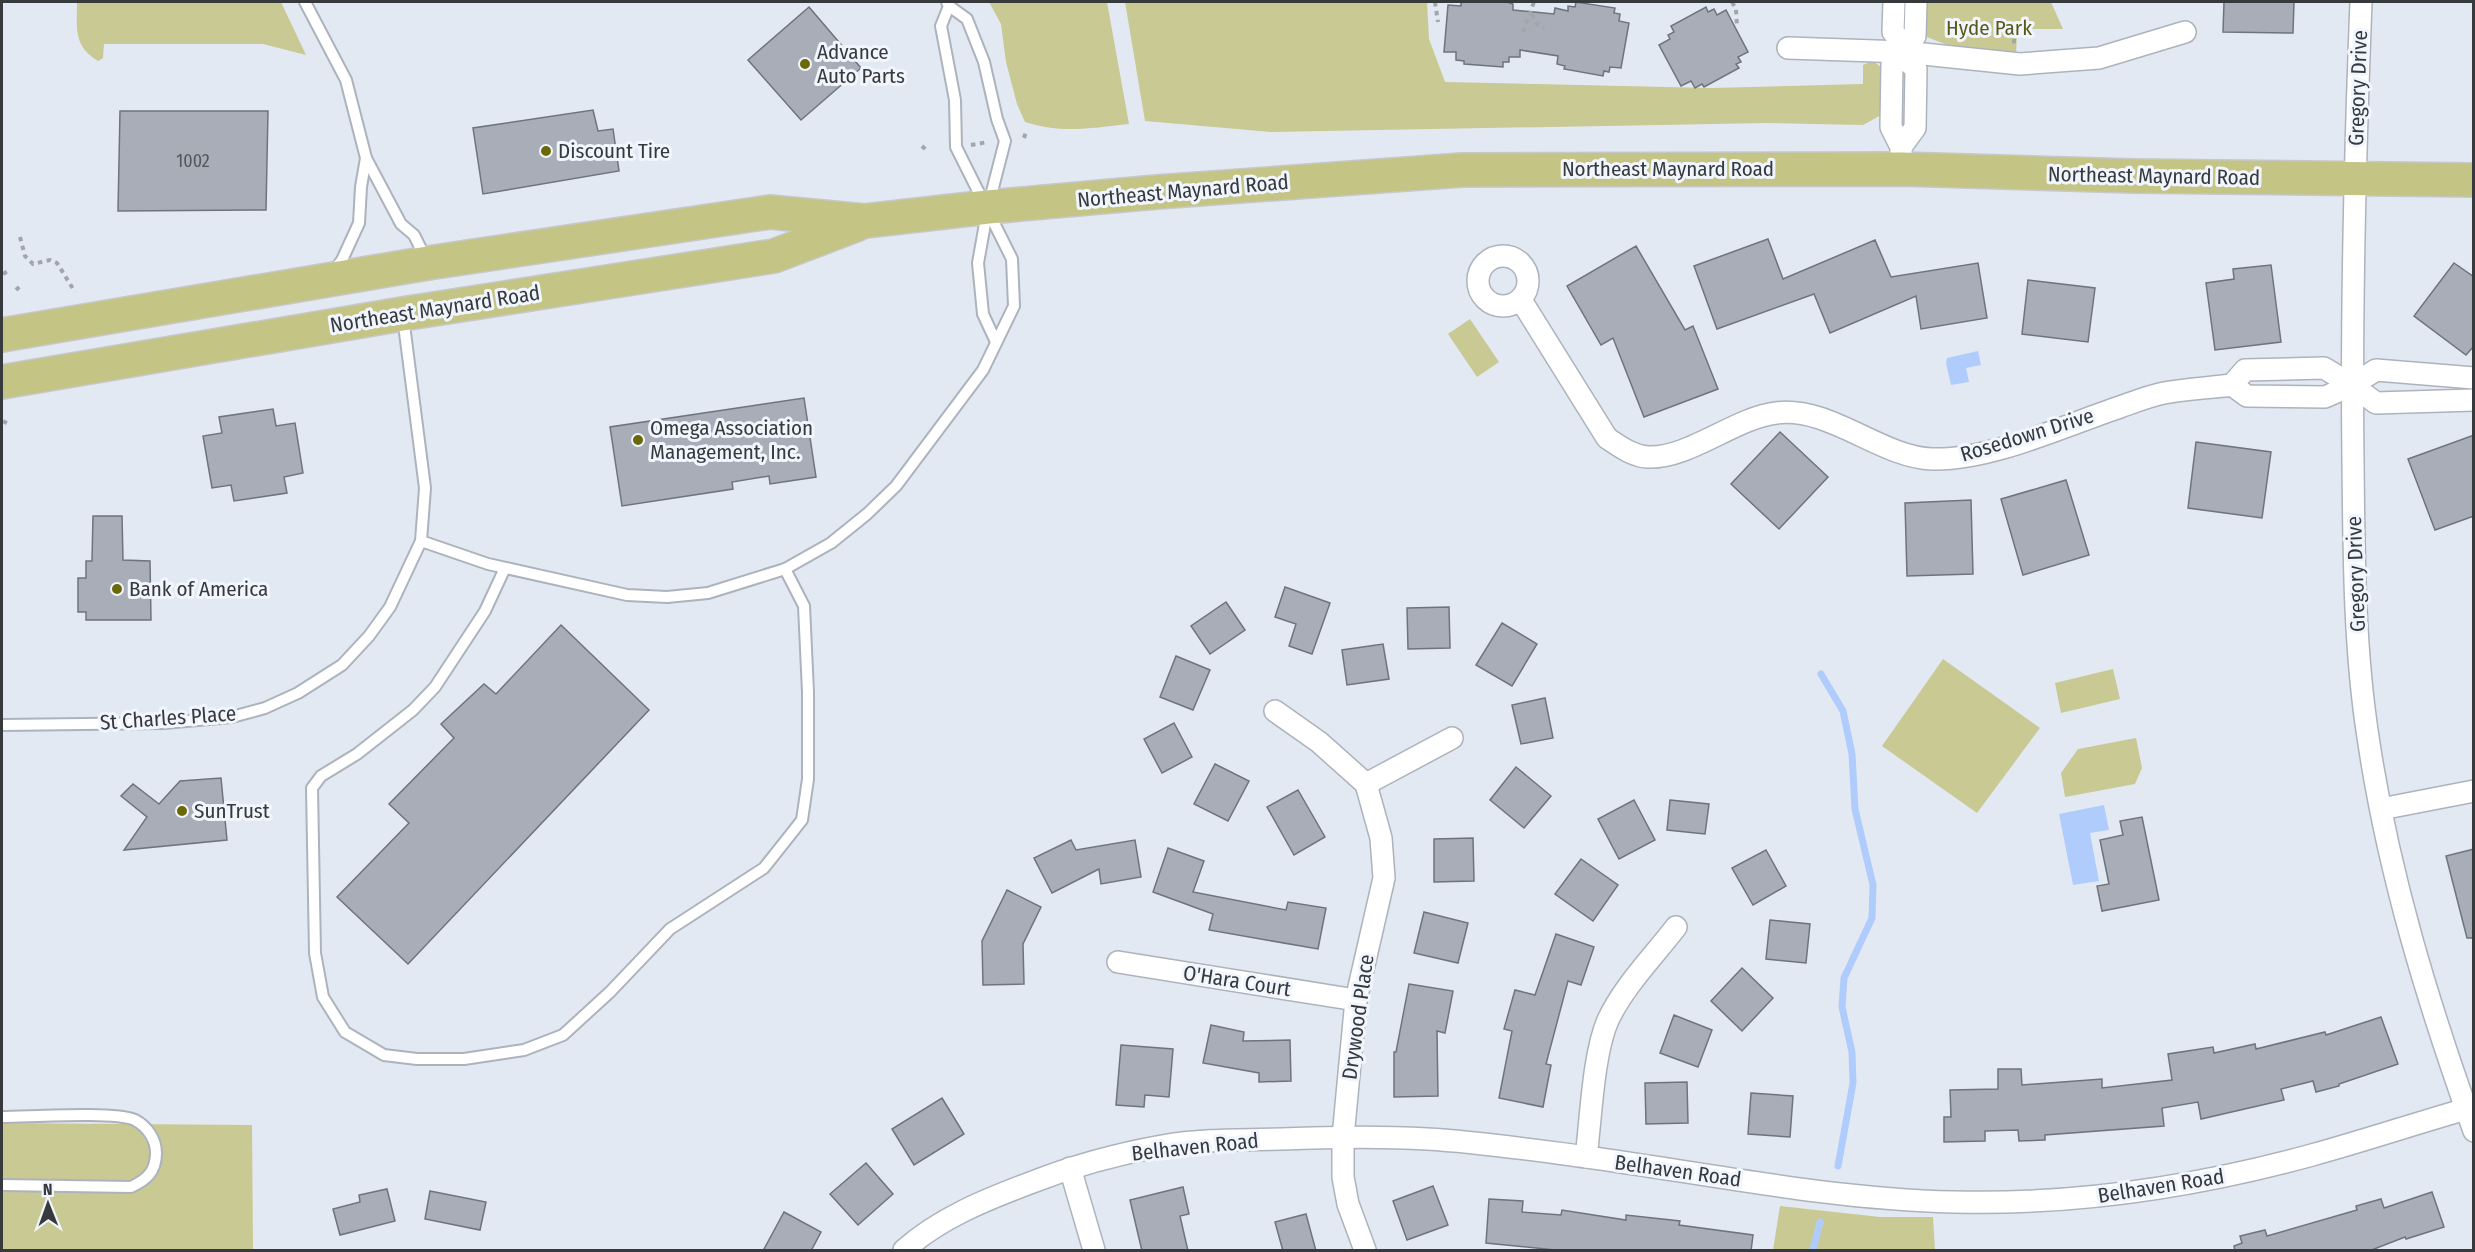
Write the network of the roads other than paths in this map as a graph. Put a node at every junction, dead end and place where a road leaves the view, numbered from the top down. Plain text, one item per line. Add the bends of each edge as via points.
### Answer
1 (305, 2) edge
2 (1894, 2) edge
3 (1916, 2) edge
4 (2361, 2) edge
5 (948, 4) edge
6 (2185, 32) dead end
7 (1788, 48) dead end
8 (1904, 52) junction
9 (1901, 158) junction
10 (366, 159) junction
11 (2354, 179) junction
12 (2474, 180) edge
13 (988, 207) junction
14 (865, 221) junction
15 (428, 263) junction
16 (327, 280) junction
17 (1521, 300) dead end
18 (402, 314) junction
19 (2, 335) edge
20 (996, 342) junction
21 (2474, 378) edge
22 (2, 382) edge
23 (2232, 385) junction
24 (2352, 385) junction
25 (2474, 400) edge
26 (421, 541) junction
27 (505, 568) junction
28 (785, 569) junction
29 (1275, 711) dead end
30 (2, 725) edge
31 (1452, 738) dead end
32 (1366, 784) junction
33 (2474, 791) edge
34 (2381, 809) junction
35 (1676, 927) dead end
36 (1118, 962) dead end
37 (1356, 1000) junction
38 (2466, 1109) junction
39 (2, 1117) edge
40 (2474, 1131) edge
41 (1343, 1137) junction
42 (1586, 1157) junction
43 (1070, 1168) junction
44 (2, 1185) edge
45 (904, 1251) edge
46 (1094, 1251) edge
47 (1365, 1251) edge

1 - 10 lane via 346,80
2 - 8 street via 1893,32
3 - 8 street via 1916,36
4 - 11 street, Gregory Drive
5 - 13 lane via 941,26 955,100 956,147
5 - 13 lane via 967,19 984,63 1005,141
6 - 8 street via 2099,58 2056,62 2020,64
7 - 8 street
8 - 9 street via 1892,64 1892,127
9 - 11 main road, Northeast Maynard Road via 2134,177
9 - 13 main road, Northeast Maynard Road via 1462,170
10 - 15 lane via 401,224 414,235
10 - 16 lane via 359,223 342,260
11 - 12 main road, Northeast Maynard Road
11 - 24 street, Gregory Drive
13 - 14 main road, Northeast Maynard Road
13 - 20 lane via 978,263 983,314
13 - 20 lane via 1012,259 1014,306
14 - 15 main road, Northeast Maynard Road via 770,212
14 - 18 main road, Northeast Maynard Road via 774,255
15 - 16 main road, Northeast Maynard Road
16 - 19 main road, Northeast Maynard Road
17 - 23 street, Rosedown Drive via 1607,438 1626,451 1648,457 1674,453 1759,416 1779,412 1830,423 1904,454 1931,459 1965,457 2164,393
18 - 22 main road, Northeast Maynard Road
18 - 26 lane, St Charles Place via 425,488
20 - 28 lane via 983,370 896,486 831,543
21 - 24 street via 2376,370
23 - 24 street, Rosedown Drive via 2247,396 2314,397 2325,397
23 - 24 street, Rosedown Drive via 2245,370 2324,368
24 - 25 street via 2376,403
24 - 34 street, Gregory Drive via 2361,691
26 - 27 lane
26 - 30 lane, St Charles Place via 390,607 369,636 342,665 266,708 232,717 164,723
27 - 28 lane via 644,597 708,593
27 - 28 lane via 485,611 435,687 413,710 357,754 321,776 312,788 315,953 323,997 345,1032 384,1055 464,1059 524,1050 562,1035 670,929 764,868 802,820 808,779 804,606
29 - 32 street via 1319,742
31 - 32 street
32 - 37 street, Drywood Place via 1381,838 1384,878
33 - 34 street
34 - 38 street, Gregory Drive via 2406,922
35 - 42 street via 1617,1002 1607,1023 1599,1053
36 - 37 street, O'Hara Court
37 - 41 street, Drywood Place
38 - 40 street, Gregory Drive
38 - 42 street, Belhaven Road via 2228,1176 2084,1198 1956,1202 1864,1198
39 - 44 lane via 107,1116 135,1120 156,1143 156,1158 152,1173 131,1188
41 - 42 street, Belhaven Road via 1425,1139
41 - 43 street, Belhaven Road via 1212,1140 1164,1146
41 - 47 street, Drywood Place via 1348,1204
43 - 45 street, Belhaven Road via 989,1198 922,1234
43 - 46 street

